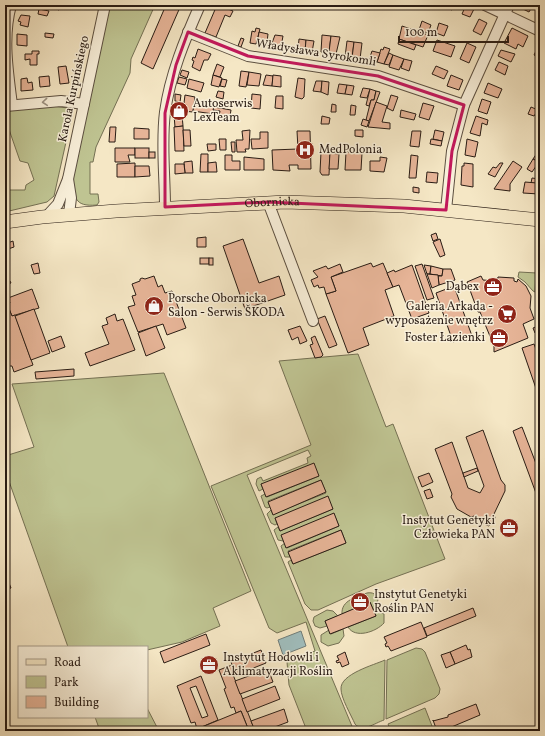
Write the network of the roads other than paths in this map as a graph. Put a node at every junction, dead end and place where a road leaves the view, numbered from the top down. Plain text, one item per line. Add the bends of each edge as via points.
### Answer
1 (12, 5) edge
2 (105, 5) edge
3 (200, 5) edge
4 (485, 5) edge
5 (507, 10) edge
6 (540, 31) edge
7 (188, 32) junction
8 (84, 104) junction
9 (464, 105) junction
10 (8, 106) edge
11 (68, 179) junction
12 (71, 198) junction
13 (59, 201) junction
14 (268, 202) junction
15 (165, 207) junction
16 (446, 210) junction
17 (88, 213) junction
18 (69, 214) junction
19 (46, 217) junction
20 (540, 220) edge
21 (5, 222) edge
22 (313, 321) dead end

1 - 10 street via 6,32
2 - 8 street, Karola Kurpińskiego
3 - 7 street
4 - 5 street
5 - 6 street
5 - 9 street
7 - 9 street, Władysława Syrokomli via 248,56 378,76
7 - 15 street via 176,65 165,113
8 -> 10 street via 61,101
8 - 11 street, Karola Kurpińskiego
9 - 16 street via 452,151
11 - 12 street, Karola Kurpińskiego
11 - 13 street, Karola Kurpińskiego
12 - 17 street
12 - 18 street, Karola Kurpińskiego
13 - 18 street
13 - 19 street, Karola Kurpińskiego
14 - 15 main road, Obornicka
14 - 16 main road, Obornicka via 343,203
14 - 22 street
15 - 17 main road, Obornicka
16 - 20 main road, Obornicka
17 - 18 main road, Obornicka
18 - 19 main road, Obornicka
19 - 21 main road, Obornicka

